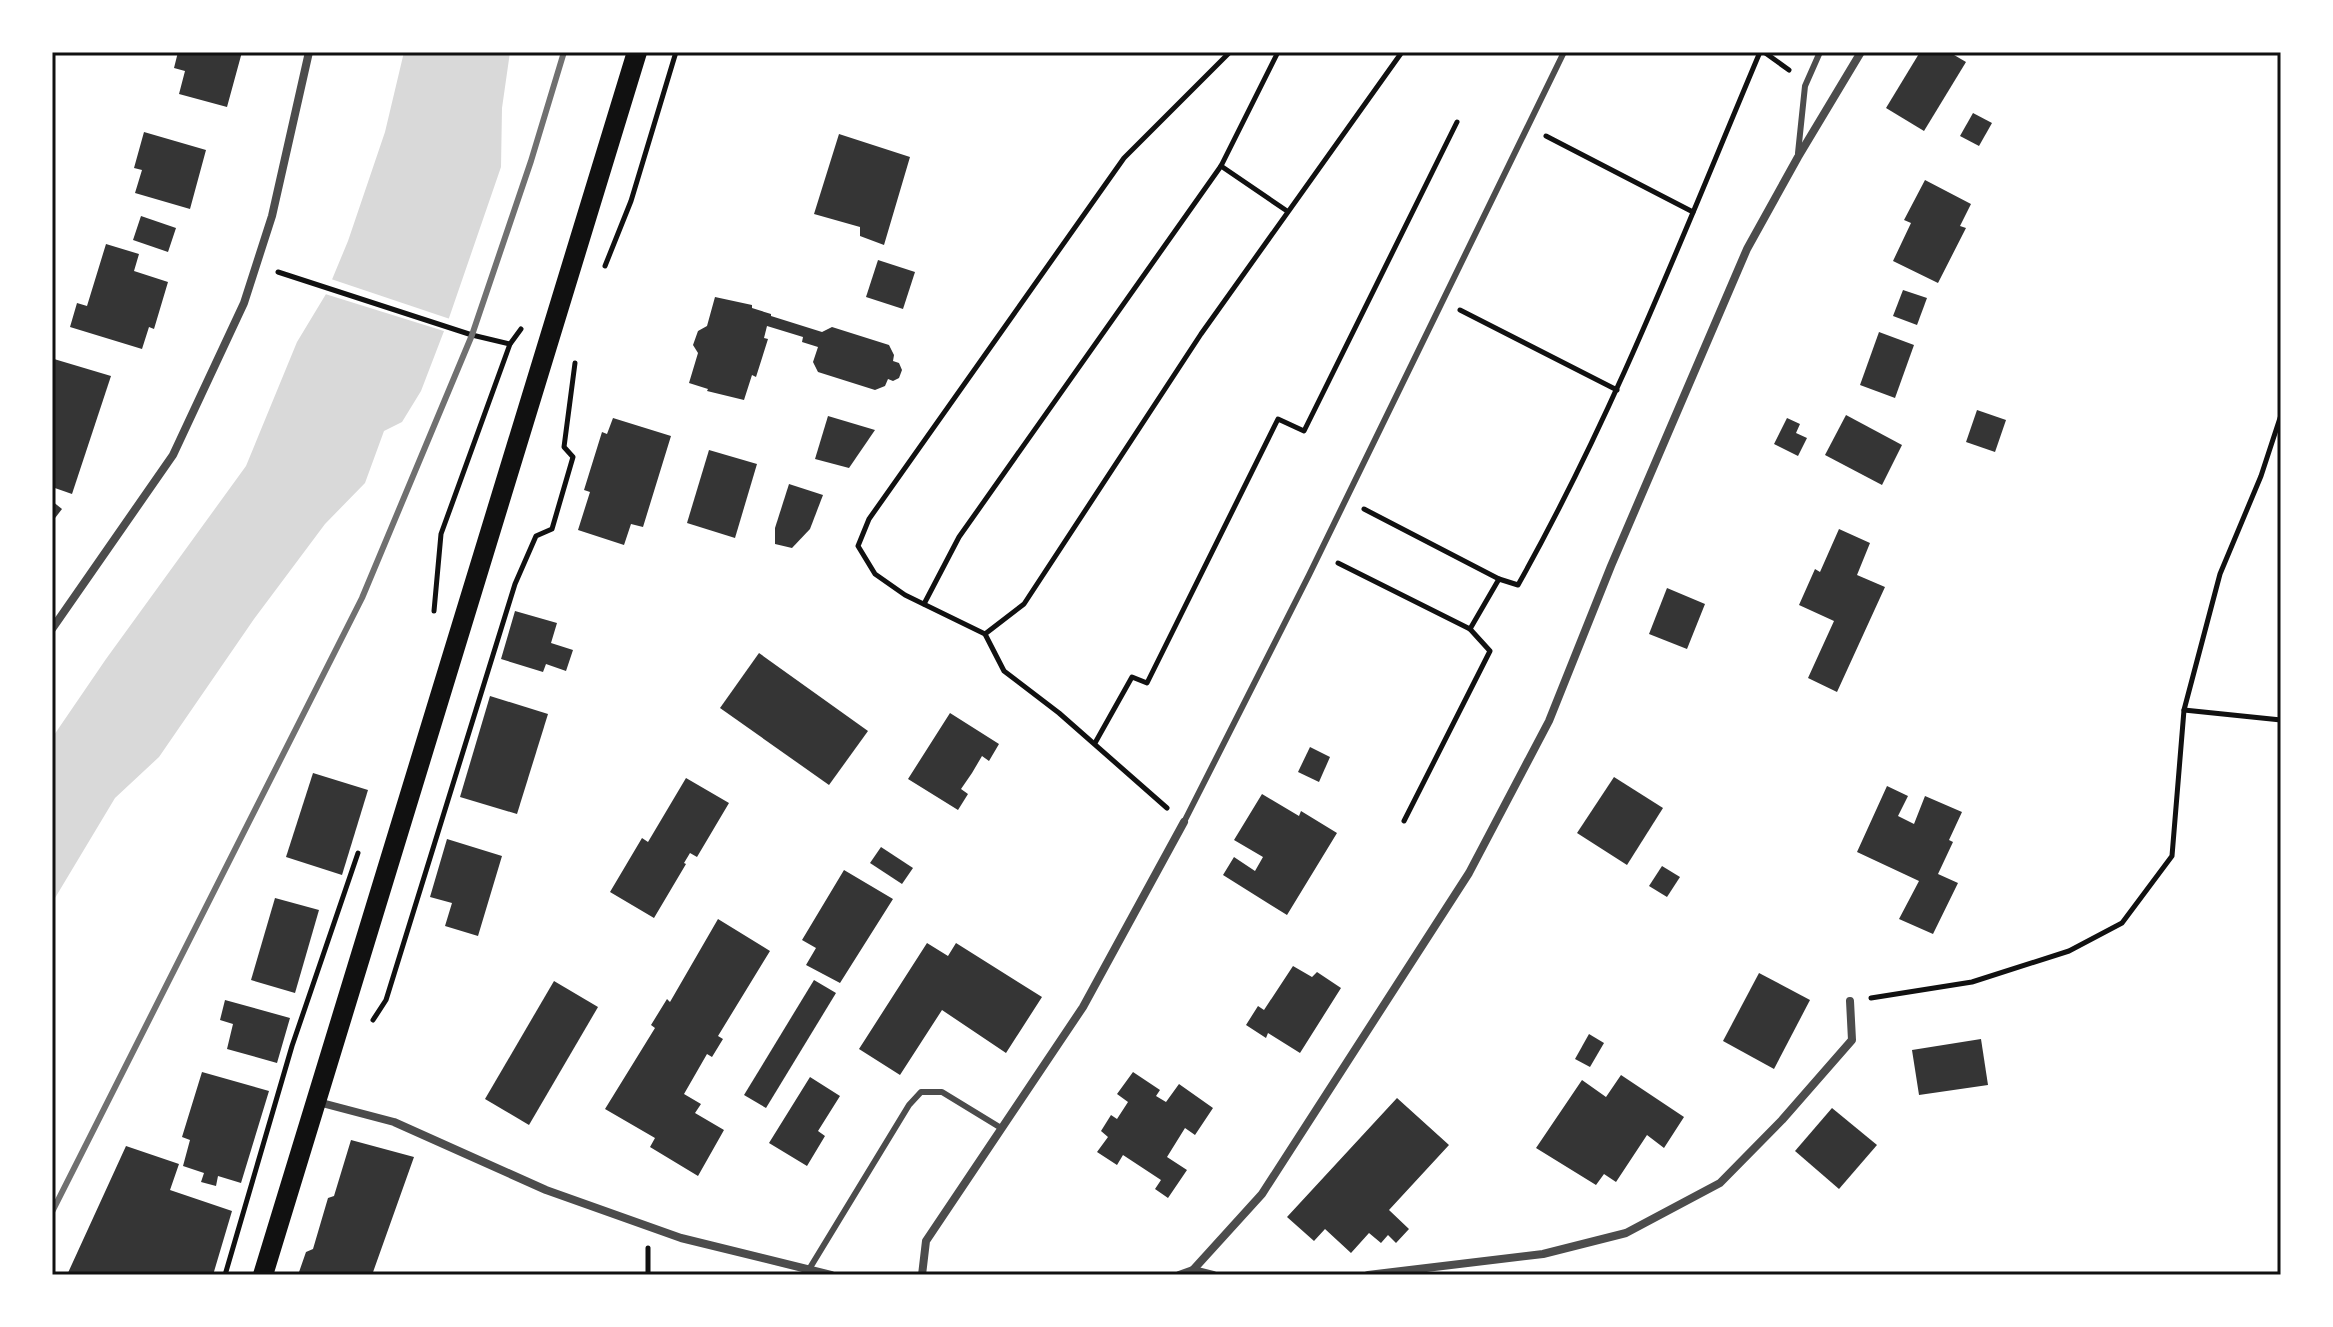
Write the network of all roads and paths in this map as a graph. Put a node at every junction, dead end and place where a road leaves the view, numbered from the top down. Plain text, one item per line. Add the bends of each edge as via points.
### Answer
1 (309, 52) edge
2 (637, 52) edge
3 (676, 52) edge
4 (1230, 52) edge
5 (1278, 52) edge
6 (1402, 52) edge
7 (1564, 52) edge
8 (1760, 52) edge
9 (1820, 52) edge
10 (1861, 52) edge
11 (1457, 122) dead end
12 (1527, 127) junction
13 (1798, 157) junction
14 (1221, 166) junction
15 (1287, 211) junction
16 (1693, 212) junction
17 (605, 267) dead end
18 (275, 271) dead end
19 (1441, 300) junction
20 (555, 319) junction
21 (510, 344) junction
22 (577, 352) dead end
23 (1617, 390) junction
24 (2281, 415) edge
25 (1345, 500) junction
26 (1319, 554) junction
27 (1499, 579) junction
28 (924, 604) junction
29 (433, 618) dead end
30 (52, 629) edge
31 (1470, 629) junction
32 (985, 634) junction
33 (2184, 710) junction
34 (2281, 720) edge
35 (1095, 743) junction
36 (1404, 821) dead end
37 (1184, 822) junction
38 (362, 844) dead end
39 (1850, 1001) joint
40 (370, 1026) dead end
41 (317, 1102) junction
42 (1001, 1128) junction
43 (808, 1271) junction
44 (1194, 1272) edge
45 (225, 1275) edge
46 (263, 1275) edge
47 (831, 1275) edge
48 (922, 1275) edge
49 (1179, 1275) edge
50 (1213, 1275) edge
51 (1368, 1275) edge

1 - 30 street via 272,216 244,303 173,455
2 - 20 main road
3 - 17 path
4 - 28 path via 1124,158 869,519 858,546 875,574
5 - 14 path
6 - 15 path
7 - 12 lane
8 - 16 path
9 - 13 lane via 1805,86
10 - 13 street
11 - 35 path via 1304,431 1278,419 1147,683 1132,677
12 - 16 path
12 - 19 lane
13 - 44 street via 1747,249 1549,721 1469,873 1262,1194
14 - 15 path
14 - 28 path via 959,537
15 - 32 path via 1024,604
16 - 23 path
18 - 21 path
19 - 23 path
19 - 25 lane
20 - 21 path via 534,311
20 - 41 main road
21 - 29 path via 441,534
22 - 40 path via 564,447 573,457 552,529 536,536 515,584 386,1000
23 - 27 path via 1518,585
24 - 33 path via 2220,574
25 - 26 lane
25 - 27 path
26 - 31 path
26 - 37 lane
27 - 31 path
28 - 32 path
31 - 36 path via 1490,651
32 - 35 path via 1004,671
33 - 34 path
33 - 39 path via 2172,856 2122,923 2069,951 1972,982
35 - 37 path
37 - 42 street via 1083,1007
38 - 45 path via 292,1046
39 - 51 street via 1852,1040 1720,1183 1626,1233 1543,1254
41 - 43 street via 394,1122 546,1190 681,1238
41 - 46 main road
42 - 43 lane via 942,1092 921,1092
42 - 48 street via 926,1241
43 - 47 street
44 - 49 street
44 - 50 street

